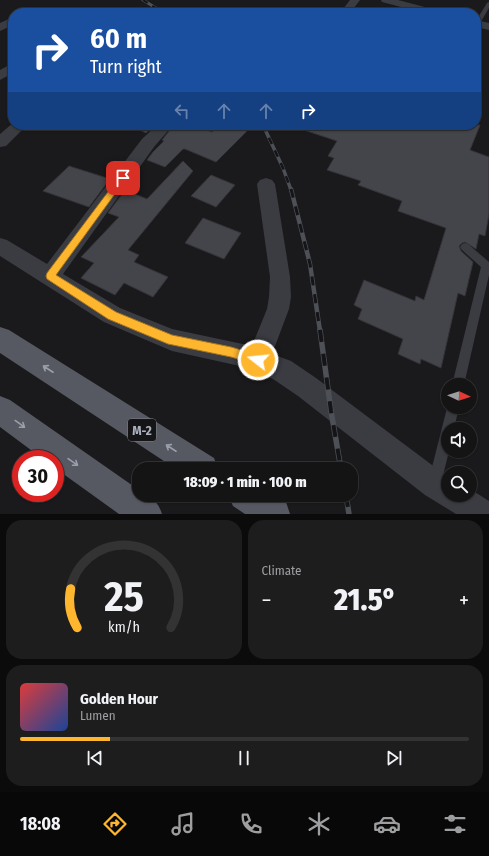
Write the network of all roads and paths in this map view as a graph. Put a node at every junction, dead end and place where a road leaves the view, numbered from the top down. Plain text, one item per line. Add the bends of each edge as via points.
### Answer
1 (355, 0) edge
2 (386, 0) edge
3 (487, 0) edge
4 (489, 4) edge
5 (349, 8) edge
6 (417, 8) edge
7 (481, 17) edge
8 (14, 130) edge
9 (161, 130) edge
10 (0, 142) edge
11 (266, 184) dead end
12 (0, 246) edge
13 (465, 247) dead end
14 (50, 276) junction
15 (0, 339) edge
16 (258, 360) junction
17 (460, 378) edge
18 (0, 410) edge
19 (452, 414) edge
20 (192, 462) edge
21 (447, 466) edge
22 (441, 488) edge
23 (255, 502) edge
24 (463, 502) edge
25 (146, 514) edge
26 (274, 514) edge
27 (483, 514) edge

1 - 5 street
2 - 6 street
3 - 4 lane
4 - 7 lane
8 - 10 street
9 - 14 street via 148,143
11 - 16 street via 280,277 280,297 278,309
12 - 14 street
13 - 17 lane via 486,266
14 - 16 street via 112,315 166,338
20 -> 15 main road, M-2
16 - 22 street via 282,370 307,387
18 -> 25 main road
19 - 21 lane
23 - 26 main road
24 - 27 street

